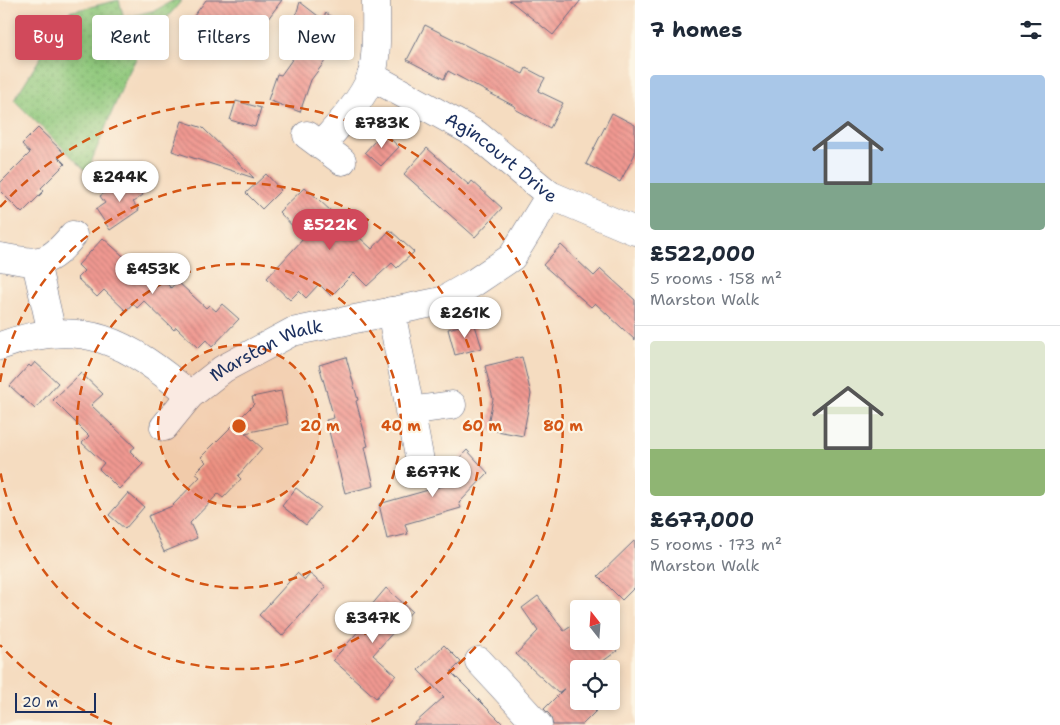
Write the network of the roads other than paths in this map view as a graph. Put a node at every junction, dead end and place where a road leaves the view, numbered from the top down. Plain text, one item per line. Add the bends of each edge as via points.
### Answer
1 (376, 0) edge
2 (371, 76) junction
3 (323, 147) dead end
4 (550, 195) junction
5 (635, 232) edge
6 (73, 235) dead end
7 (0, 257) edge
8 (36, 263) junction
9 (391, 311) junction
10 (52, 333) junction
11 (0, 346) edge
12 (190, 395) junction
13 (452, 405) dead end
14 (409, 411) junction
15 (164, 427) dead end
16 (420, 461) dead end
17 (479, 662) dead end
18 (538, 725) edge

1 - 2 street
2 - 3 street via 346,118
2 - 4 street, Agincourt Drive via 476,134
4 - 5 street, Agincourt Drive
4 - 9 street, Marston Walk via 512,257 442,301
6 - 8 street via 57,254
7 - 8 street
8 - 10 street
9 - 12 street, Marston Walk via 292,332 223,369
9 - 14 street
10 - 11 street
10 - 12 street via 83,334 122,345 154,364
12 - 15 street, Marston Walk
13 - 14 street
14 - 16 street
17 - 18 street

